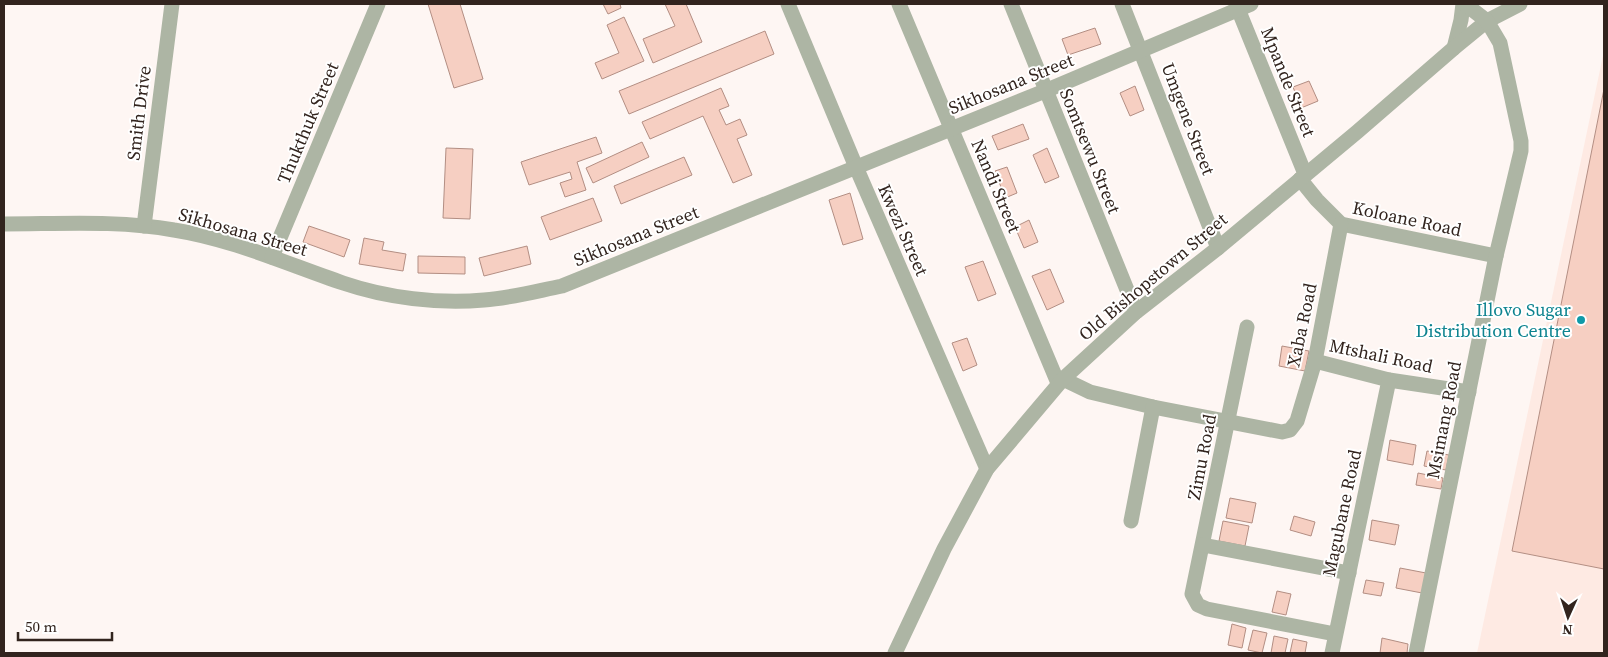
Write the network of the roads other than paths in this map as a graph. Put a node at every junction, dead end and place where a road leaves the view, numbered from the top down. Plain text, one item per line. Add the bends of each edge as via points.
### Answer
1 (172, 4) edge
2 (378, 4) edge
3 (788, 4) edge
4 (900, 4) edge
5 (1011, 4) edge
6 (1122, 4) edge
7 (1464, 4) edge
8 (1520, 4) edge
9 (1242, 5) edge
10 (1487, 21) junction
11 (1454, 48) junction
12 (1141, 50) junction
13 (1046, 91) junction
14 (951, 128) junction
15 (856, 167) junction
16 (1302, 177) junction
17 (4, 220) edge
18 (4, 224) edge
19 (1341, 224) junction
20 (144, 226) junction
21 (1218, 248) junction
22 (1496, 256) junction
23 (272, 257) junction
24 (1136, 312) junction
25 (1247, 327) dead end
26 (1316, 361) junction
27 (1389, 380) junction
28 (1061, 381) junction
29 (1469, 392) junction
30 (1153, 407) junction
31 (1228, 422) junction
32 (987, 469) junction
33 (1131, 521) dead end
34 (1203, 545) junction
35 (1349, 572) junction
36 (1335, 634) junction
37 (895, 653) edge
38 (1332, 653) edge
39 (1416, 653) edge

1 - 20 street, Smith Drive
2 - 23 street, Thukthuk Street
3 - 15 street, Kwezi Street
4 - 14 street, Nandi Street
5 - 13 street, Somtsewu Street
6 - 12 street, Umgene Street
7 - 10 street
7 - 11 street
8 - 10 street, Old Bishopstown Street
9 - 12 street, Sikhosana Street
9 - 16 street, Mpande Street
10 - 11 street, Old Bishopstown Street
10 - 22 street, Msimang Road via 1503,53 1521,141 1520,159
11 - 16 street, Old Bishopstown Street
12 - 13 street, Sikhosana Street
12 - 21 street, Umgene Street
13 - 14 street, Sikhosana Street
13 - 24 street, Somtsewu Street
14 - 15 street, Sikhosana Street
14 - 28 street, Nandi Street
15 - 23 street, Sikhosana Street via 562,286 522,295 484,300 390,295 344,284
15 - 32 street, Kwezi Street
16 - 19 street, Koloane Road via 1317,200
16 - 21 street, Old Bishopstown Street
17 - 18 street
18 - 20 street, Sikhosana Street
19 - 22 street, Koloane Road
19 - 26 street, Xaba Road
20 - 23 street, Sikhosana Street via 208,237
21 - 24 street, Old Bishopstown Street
22 - 29 street, Msimang Road
24 - 28 street, Old Bishopstown Street
25 - 31 street, Zimu Road
26 - 27 street, Mtshali Road
26 - 31 street, Xaba Road via 1297,421 1290,430 1282,432
27 - 29 street, Mtshali Road
27 - 35 street, Magubane Road
28 - 30 street via 1090,392
28 - 32 street, Old Bishopstown Street
29 - 39 street, Msimang Road
30 - 31 street
30 - 33 street
31 - 34 street, Zimu Road
32 - 37 street, Old Bishopstown Street
34 - 35 street
34 - 36 street, Zimu Road via 1192,594 1198,605
35 - 36 street, Magubane Road
36 - 38 street, Magubane Road

